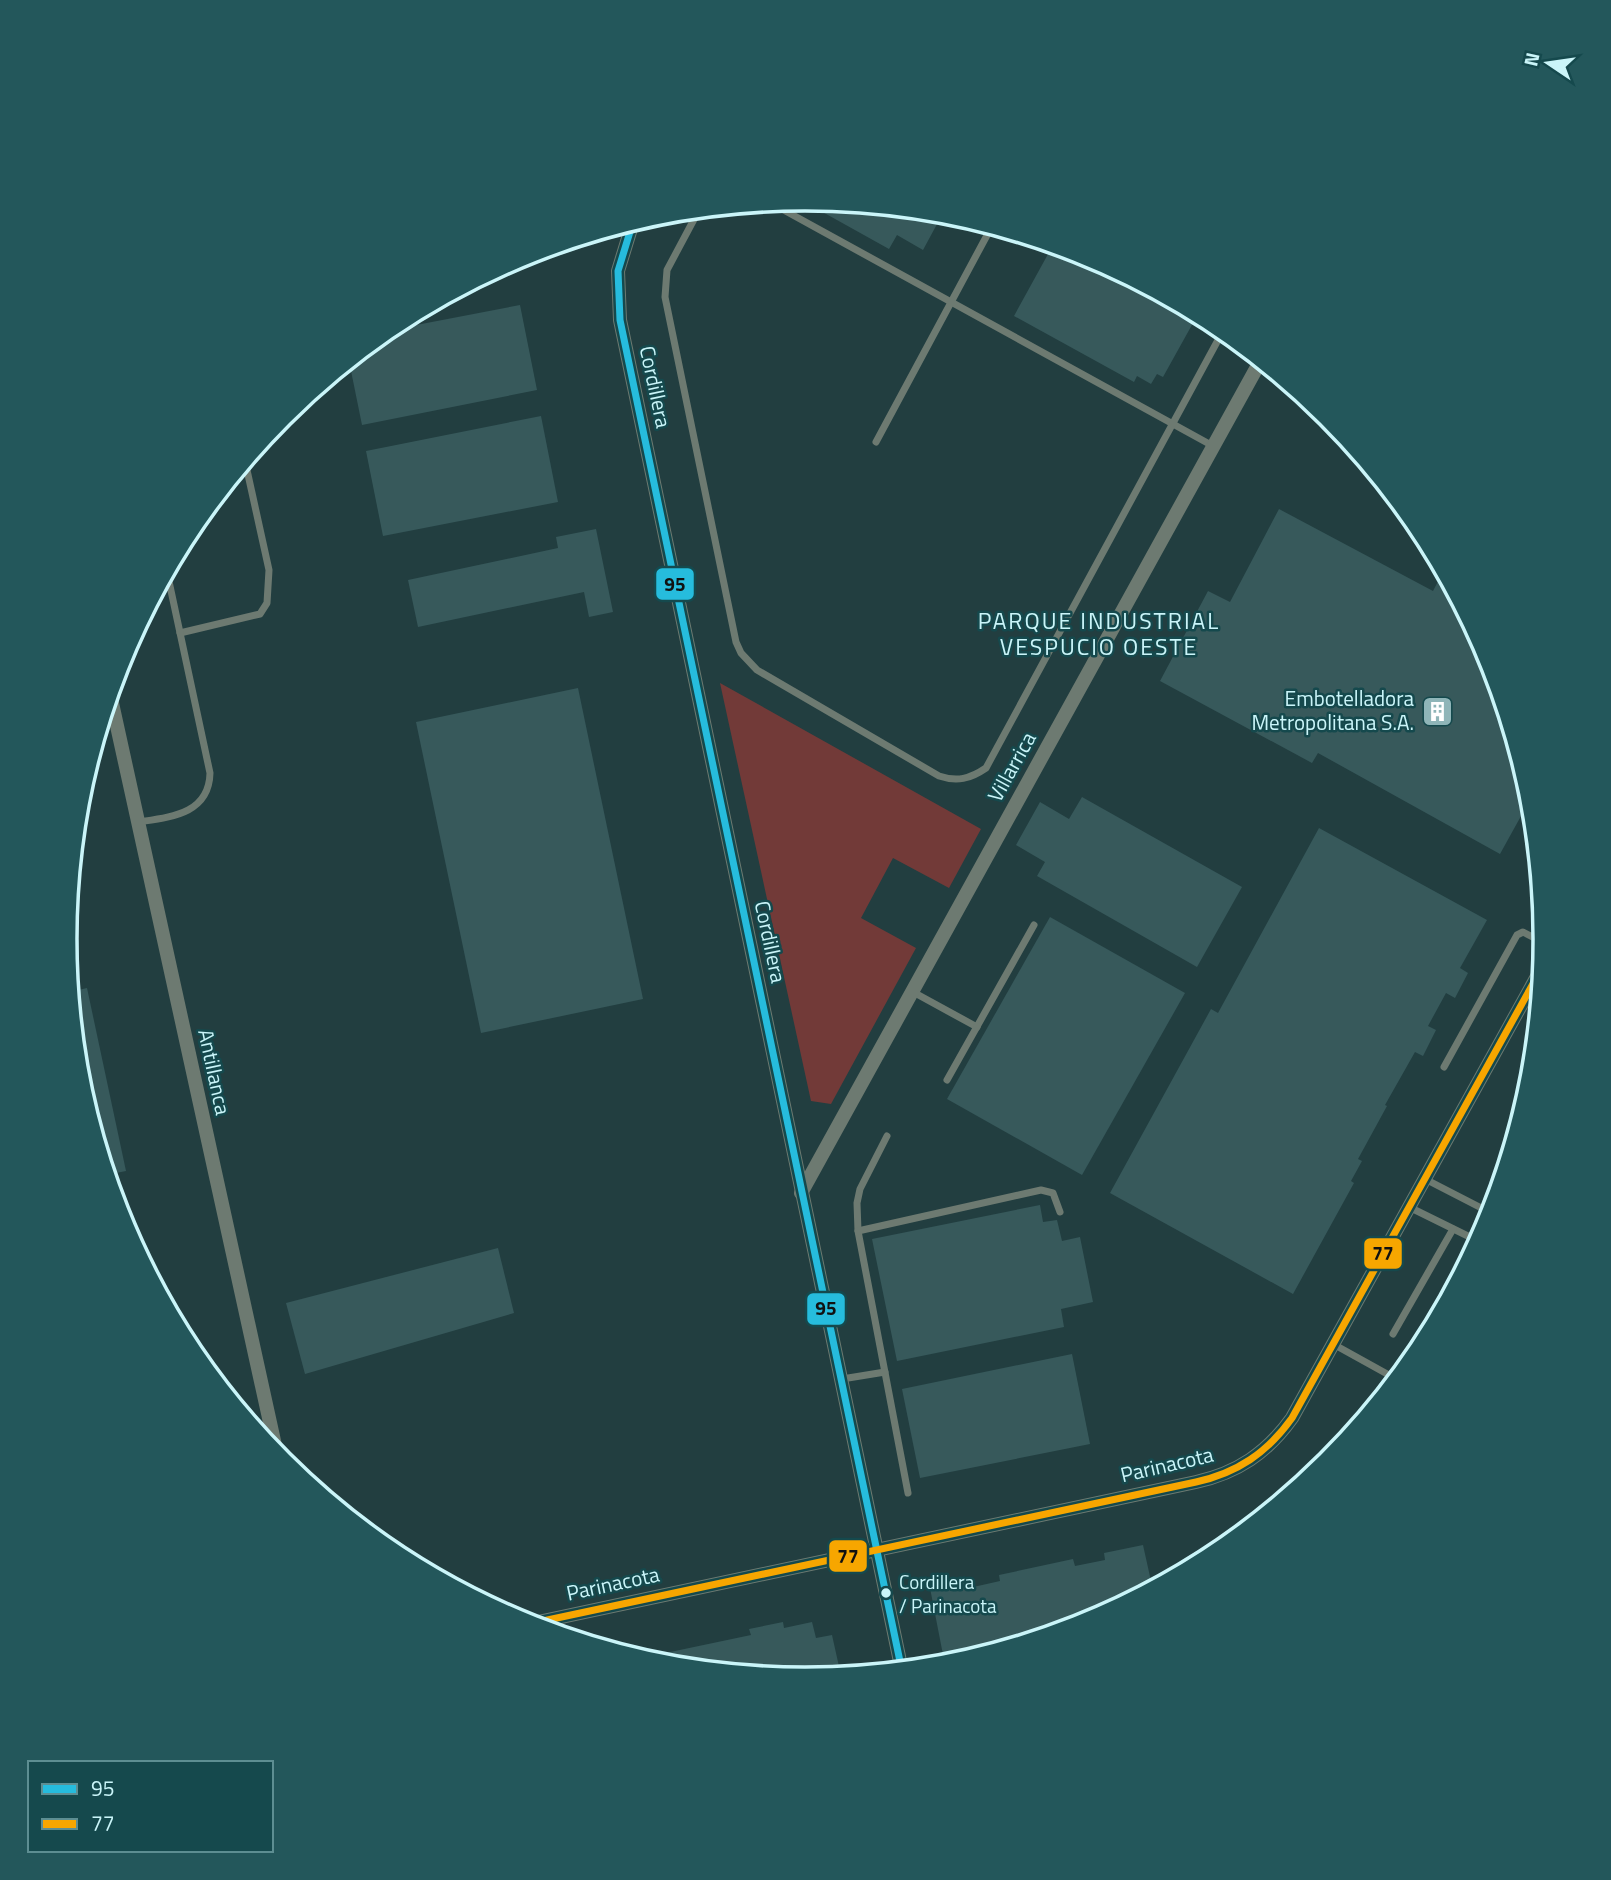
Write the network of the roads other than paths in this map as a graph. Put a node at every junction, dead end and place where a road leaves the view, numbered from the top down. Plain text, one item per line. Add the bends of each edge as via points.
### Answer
1 (787, 212) edge
2 (693, 220) edge
3 (630, 233) edge
4 (987, 234) edge
5 (951, 302) junction
6 (1218, 340) edge
7 (1257, 368) edge
8 (1171, 424) junction
9 (876, 442) dead end
10 (1213, 447) junction
11 (248, 473) edge
12 (170, 585) edge
13 (180, 633) junction
14 (114, 712) edge
15 (138, 822) junction
16 (1034, 925) dead end
17 (1534, 938) edge
18 (1532, 985) edge
19 (912, 992) junction
20 (977, 1027) junction
21 (1444, 1067) dead end
22 (947, 1080) dead end
23 (887, 1136) dead end
24 (1424, 1178) junction
25 (801, 1193) junction
26 (1409, 1207) junction
27 (1483, 1209) edge
28 (1060, 1212) dead end
29 (1453, 1229) junction
30 (858, 1231) junction
31 (1470, 1237) edge
32 (1393, 1334) dead end
33 (1333, 1345) junction
34 (885, 1372) junction
35 (1389, 1375) edge
36 (842, 1380) junction
37 (273, 1436) edge
38 (908, 1493) dead end
39 (877, 1549) junction
40 (546, 1620) edge
41 (900, 1662) edge

1 - 5 lane
2 - 8 lane via 667,270 665,297 736,642 757,670 939,776 965,779 986,768
3 - 25 street, Cordillera via 618,271 620,320
4 - 5 lane
5 - 8 lane
5 - 9 lane
6 - 8 lane
7 - 10 street, Villarrica
8 - 10 lane
10 - 19 street, Villarrica
11 - 13 lane via 269,570 267,603 260,614
12 - 13 lane
13 - 15 lane via 209,785 205,797 187,811
14 - 15 street, Antillanca
15 - 37 street, Antillanca
16 - 20 lane
17 - 21 lane via 1523,932 1517,935
18 - 24 street, Parinacota
19 - 20 lane
19 - 25 street, Villarrica
20 - 22 lane
23 - 30 lane via 860,1189
24 - 26 street, Parinacota
24 - 27 lane
25 - 36 street, Cordillera
26 - 29 lane
26 - 33 street, Parinacota
28 - 30 lane via 1053,1193 1041,1191
29 - 31 lane
29 - 32 lane
30 - 34 lane
33 - 35 lane
33 - 39 street, Parinacota via 1283,1431 1261,1453 1232,1471
34 - 36 lane
34 - 38 lane
36 - 39 street, Cordillera
39 - 40 street, Parinacota
39 - 41 street, Cordillera

